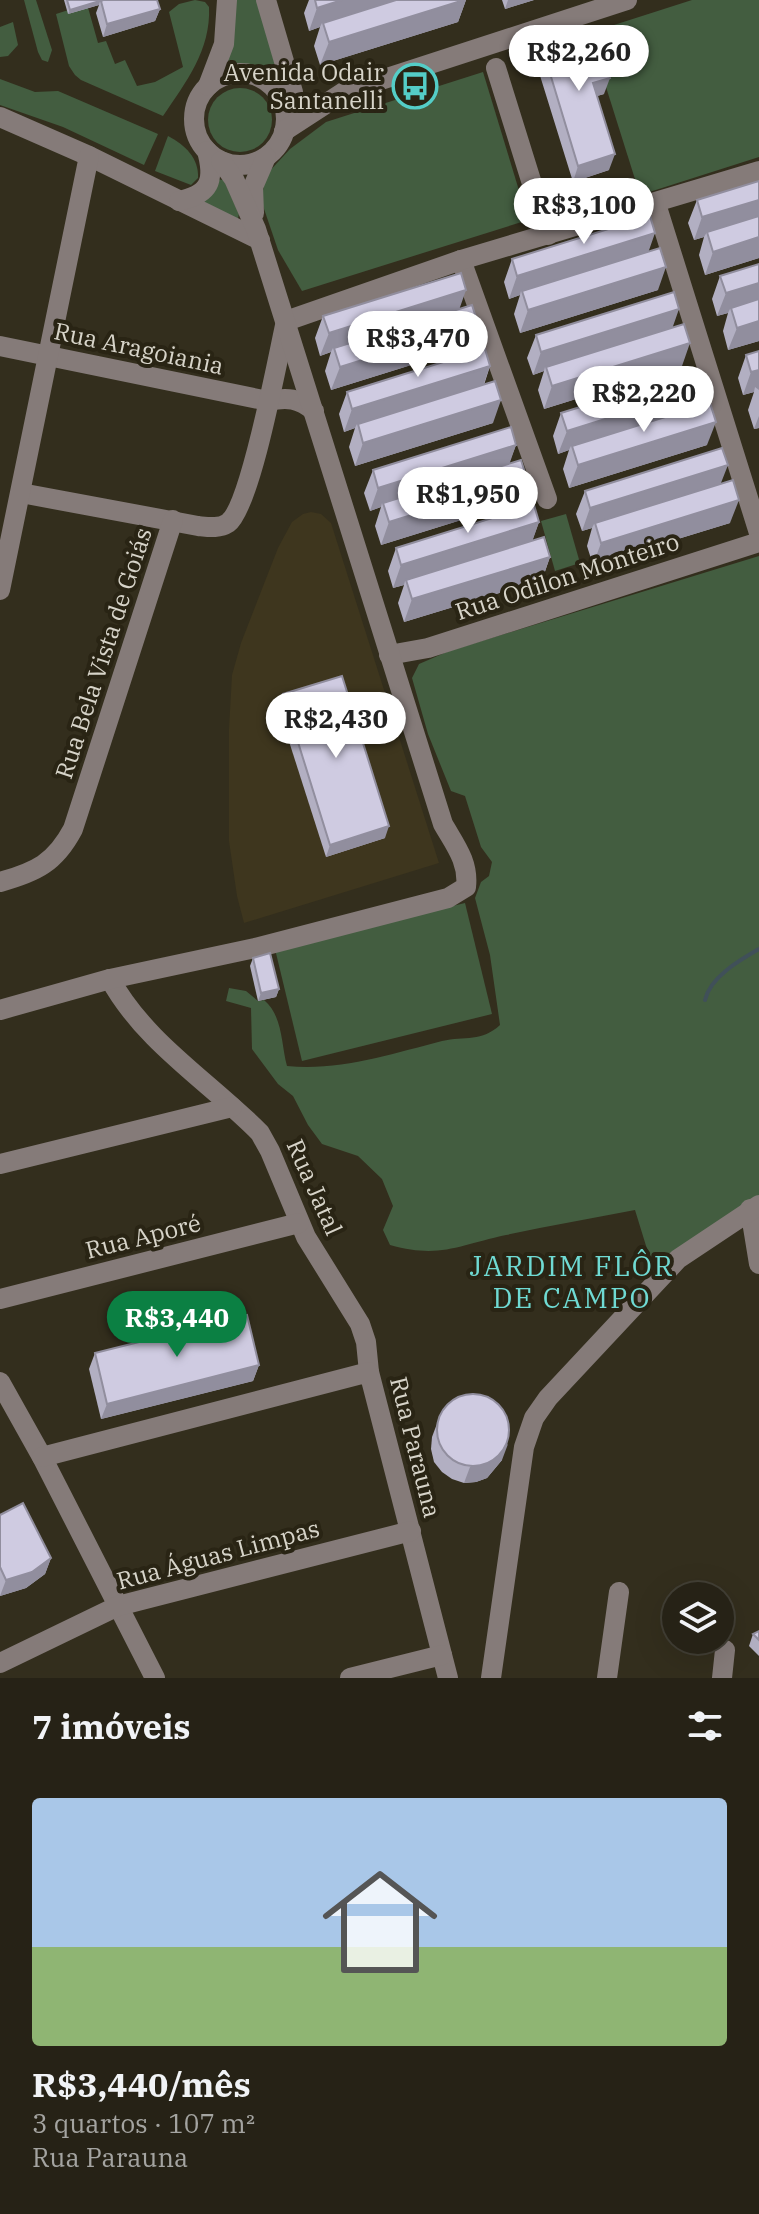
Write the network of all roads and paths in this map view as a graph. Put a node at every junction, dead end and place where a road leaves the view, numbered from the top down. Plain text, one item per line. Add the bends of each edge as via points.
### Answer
1 (227, 0) edge
2 (266, 0) edge
3 (627, 0) edge
4 (496, 68) dead end
5 (208, 86) junction
6 (284, 91) junction
7 (344, 92) junction
8 (0, 117) edge
9 (285, 122) junction
10 (0, 123) edge
11 (24, 129) junction
12 (89, 156) junction
13 (214, 156) junction
14 (266, 157) junction
15 (759, 171) edge
16 (179, 201) junction
17 (656, 204) junction
18 (258, 234) junction
19 (548, 235) junction
20 (461, 260) junction
21 (286, 321) junction
22 (0, 346) edge
23 (49, 357) junction
24 (268, 401) junction
25 (314, 411) junction
26 (21, 493) junction
27 (547, 499) dead end
28 (173, 520) junction
29 (759, 533) edge
30 (759, 542) edge
31 (0, 590) edge
32 (389, 655) junction
33 (0, 882) edge
34 (110, 979) junction
35 (0, 1010) edge
36 (232, 1107) junction
37 (0, 1164) edge
38 (754, 1207) edge
39 (299, 1223) junction
40 (759, 1264) edge
41 (0, 1299) edge
42 (369, 1372) junction
43 (0, 1382) edge
44 (42, 1457) junction
45 (411, 1531) junction
46 (619, 1592) dead end
47 (118, 1606) junction
48 (725, 1654) edge
49 (442, 1655) junction
50 (0, 1665) edge
51 (6, 1678) edge
52 (155, 1678) edge
53 (350, 1678) edge
54 (448, 1678) edge
55 (491, 1678) edge
56 (607, 1678) edge
57 (722, 1678) edge

1 - 5 street via 224,44
2 - 6 street
3 - 7 street
4 - 19 street
5 - 6 street via 235,73
5 - 13 street via 194,124 198,138
6 - 7 street
6 - 9 street
7 - 9 street
8 - 11 street
9 - 14 street
10 - 11 street
11 - 12 street
12 - 16 street
12 - 23 street
13 - 14 street via 237,165
13 - 16 street via 207,188
13 - 18 street via 234,179
14 - 18 street via 253,187
15 - 17 street
16 - 18 street
17 - 19 street
17 - 29 street
18 - 21 street
19 - 20 street
20 - 21 street
20 - 27 street
21 - 24 street, Rua Bela Vista de Goiás
21 - 25 street
22 - 23 street, Rua Aragoiania
23 - 24 street, Rua Aragoiania
23 - 26 street
24 - 25 street, Rua Aragoiania via 291,398
24 - 28 street, Rua Bela Vista de Goiás via 246,489 227,524
25 - 32 street
26 - 28 street
26 - 31 street
28 - 33 street, Rua Bela Vista de Goiás via 73,829 48,862 30,874
30 - 32 street, Rua Odilon Monteiro via 428,648
32 - 34 street via 443,824 465,862 466,887 448,898 255,948
34 - 35 street
34 - 36 street, Rua Jatal via 145,1029
36 - 37 street
36 - 39 street, Rua Jatal via 266,1143
38 - 40 street
38 - 55 street via 678,1259 534,1418 524,1447
39 - 41 street, Rua Aporé
39 - 42 street, Rua Jatal via 360,1324
42 - 44 street, Rua Parauna
42 - 45 street, Rua Parauna
43 - 44 street
44 - 47 street
45 - 47 street, Rua Águas Limpas
45 - 49 street, Rua Parauna
46 - 56 street
47 - 50 street, Rua Águas Limpas
47 - 52 street
48 - 57 street
49 - 53 street
49 - 54 street, Rua Parauna
50 - 51 street

